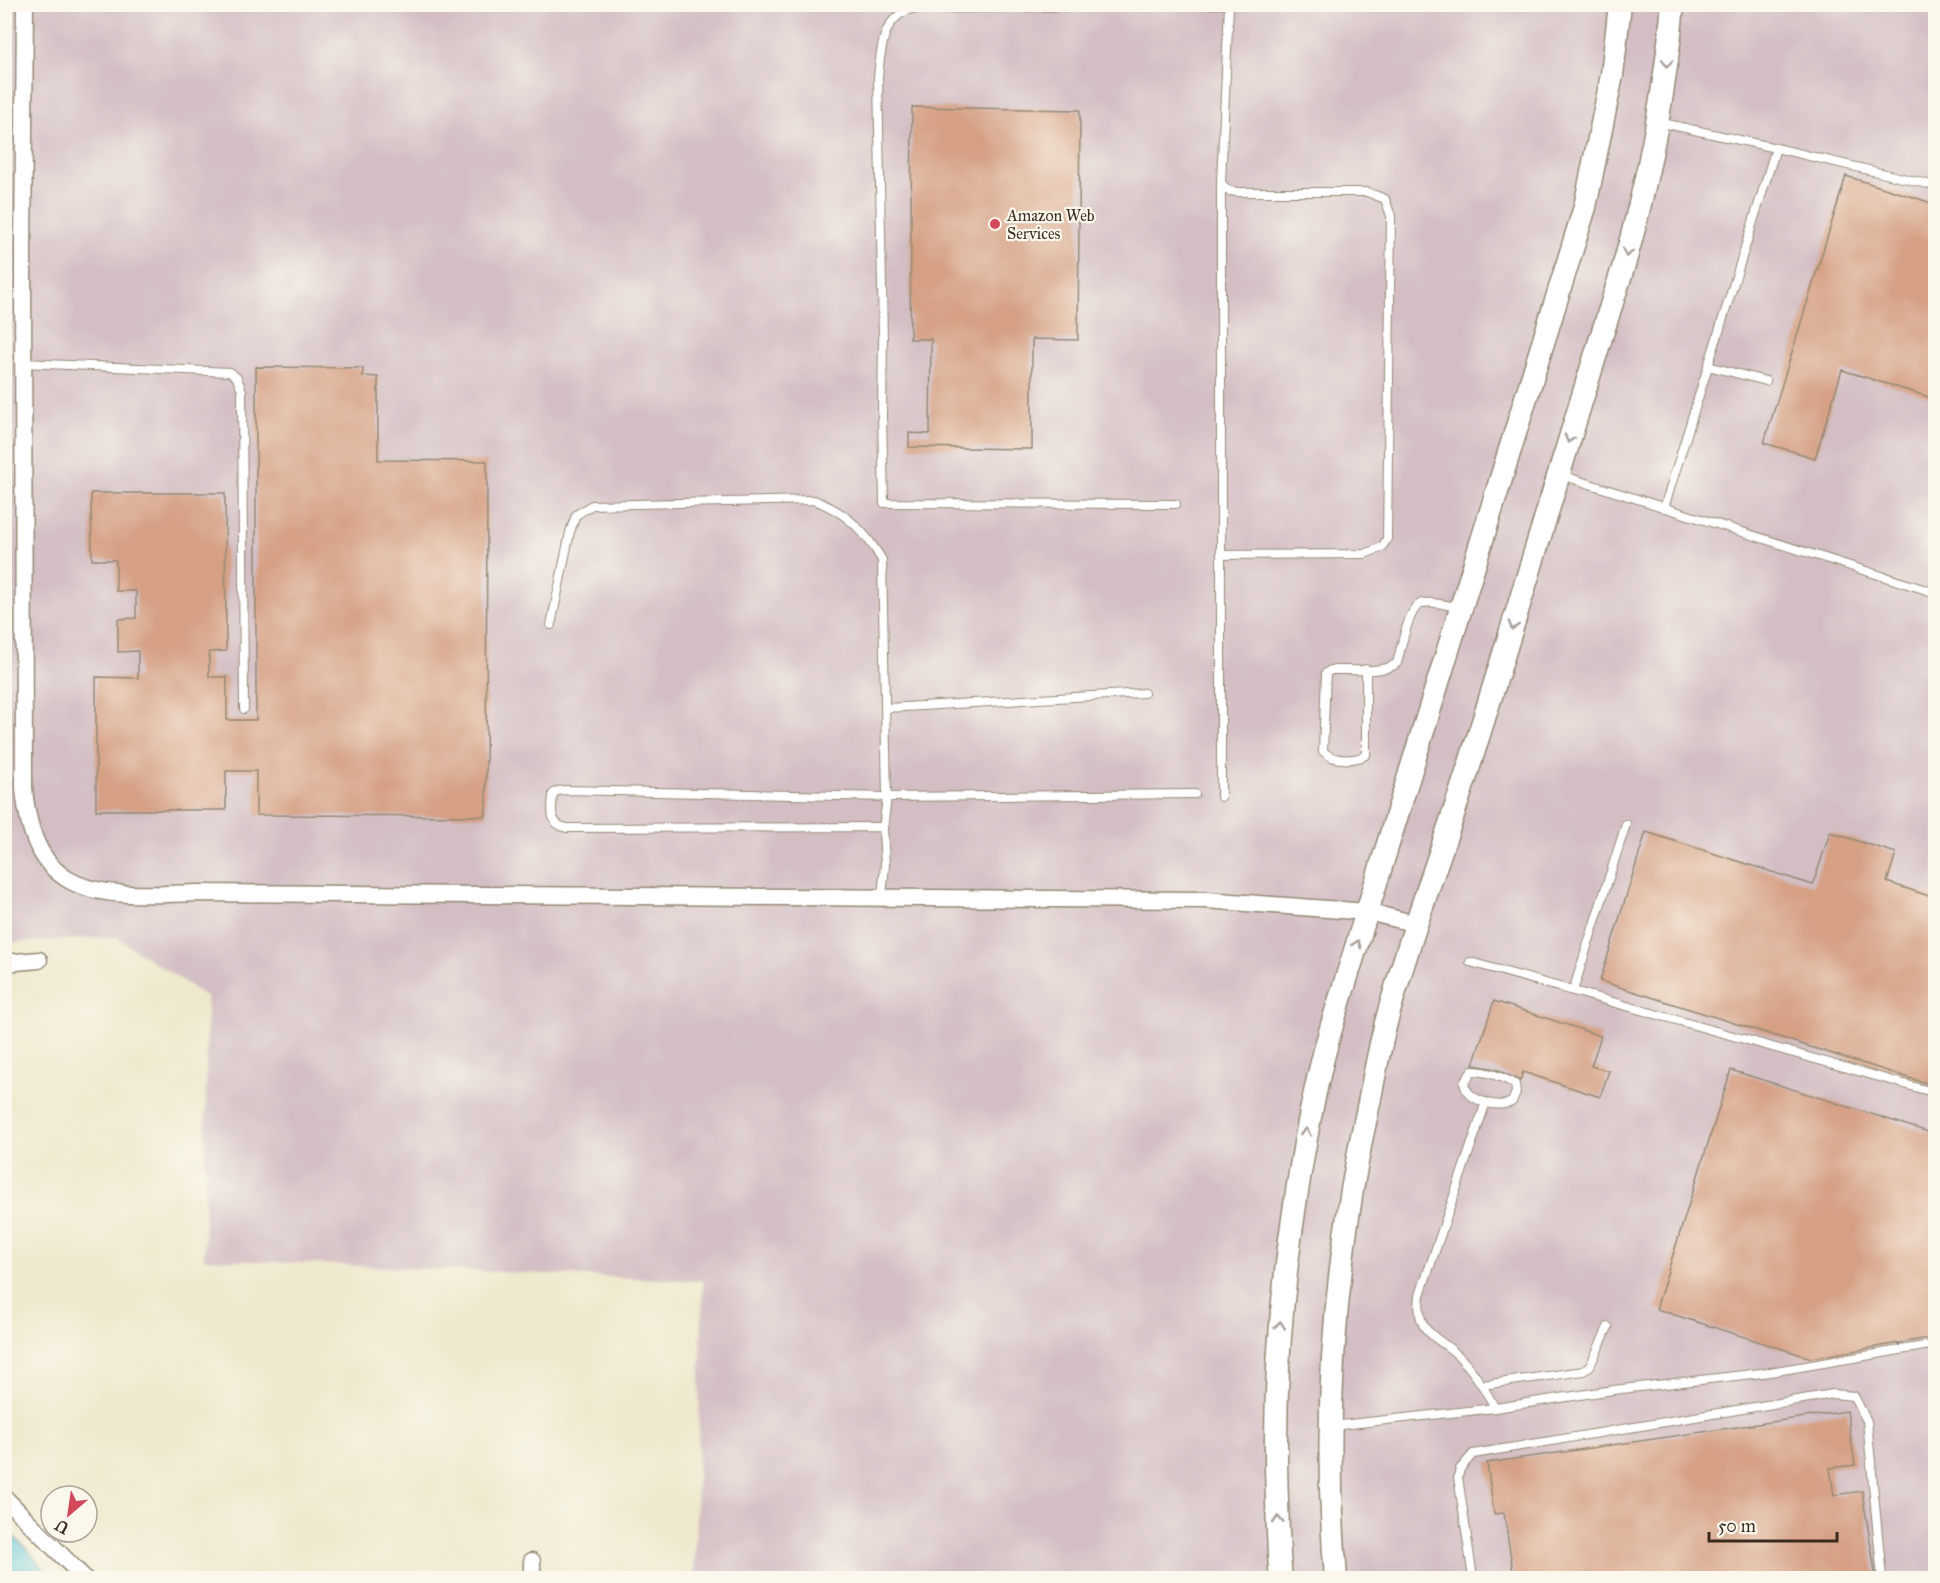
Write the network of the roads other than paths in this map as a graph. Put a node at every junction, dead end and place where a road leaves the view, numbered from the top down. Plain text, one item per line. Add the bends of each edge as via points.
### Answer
1 (25, 4) edge
2 (1229, 4) edge
3 (1237, 4) edge
4 (1620, 4) edge
5 (1673, 4) edge
6 (1658, 122) junction
7 (1776, 148) junction
8 (1221, 183) junction
9 (1935, 186) edge
10 (23, 363) junction
11 (1708, 366) junction
12 (1766, 381) dead end
13 (1559, 474) junction
14 (1176, 504) dead end
15 (1664, 508) junction
16 (1221, 555) junction
17 (1935, 593) edge
18 (1461, 608) junction
19 (551, 625) dead end
20 (1366, 669) junction
21 (1144, 693) dead end
22 (886, 708) junction
23 (244, 709) dead end
24 (1195, 794) dead end
25 (887, 797) junction
26 (1221, 797) dead end
27 (1626, 824) dead end
28 (883, 829) junction
29 (882, 897) junction
30 (1368, 912) junction
31 (1417, 924) junction
32 (39, 960) dead end
33 (1470, 962) dead end
34 (4, 963) edge
35 (1573, 991) junction
36 (1935, 1093) edge
37 (1486, 1102) junction
38 (1608, 1327) dead end
39 (1935, 1344) edge
40 (1483, 1385) junction
41 (1495, 1408) junction
42 (1329, 1426) junction
43 (4, 1497) edge
44 (532, 1561) dead end
45 (84, 1578) edge
46 (532, 1578) edge
47 (1281, 1578) edge
48 (1336, 1578) edge
49 (1473, 1578) edge
50 (1882, 1578) edge

1 - 10 street
2 - 3 lane
2 - 8 lane
2 - 14 lane via 912,9 900,13 889,26 878,77 884,503
4 - 18 street via 1612,75 1585,207
5 -> 6 street
6 - 7 lane
6 -> 13 street via 1624,265
7 - 9 lane
7 - 11 lane
8 - 16 lane
8 - 16 lane via 1229,191 1238,192 1367,192 1385,199 1391,216 1387,539 1382,547 1365,554
10 - 23 lane via 230,372 237,378 242,392
10 - 29 street via 25,806 36,846 51,866 71,881 105,893 138,895
11 - 12 lane
11 - 15 lane
13 - 15 lane
13 -> 31 street
15 - 17 lane
16 - 26 lane
18 - 20 lane via 1423,603 1414,607 1397,663 1385,669
18 - 30 street
19 - 22 lane via 570,532 576,515 592,505 813,500 845,516 870,538 882,560
20 - 20 lane via 1326,673 1323,751 1334,759 1366,755
21 - 22 lane
22 - 25 lane
24 - 25 lane
25 - 28 lane
25 - 28 lane via 565,789 553,794 551,816 559,827 567,828
27 - 35 lane
28 - 29 lane
29 - 30 street via 1206,900
30 - 31 street
47 -> 30 street via 1275,1415 1288,1246 1319,1068
31 - 42 street via 1387,1020 1358,1149 1336,1304
32 - 34 street
33 - 35 lane
35 - 36 lane
37 - 37 lane via 1470,1096 1466,1090 1464,1083 1472,1071 1508,1080 1516,1088 1508,1104
37 - 40 lane via 1418,1311 1430,1335 1453,1351
38 - 40 lane via 1584,1371
39 - 41 lane via 1770,1372
40 - 41 lane
41 - 42 lane
42 - 48 street
43 - 45 street
44 - 46 street
49 - 50 lane via 1458,1477 1473,1454 1833,1394 1854,1396 1867,1421

